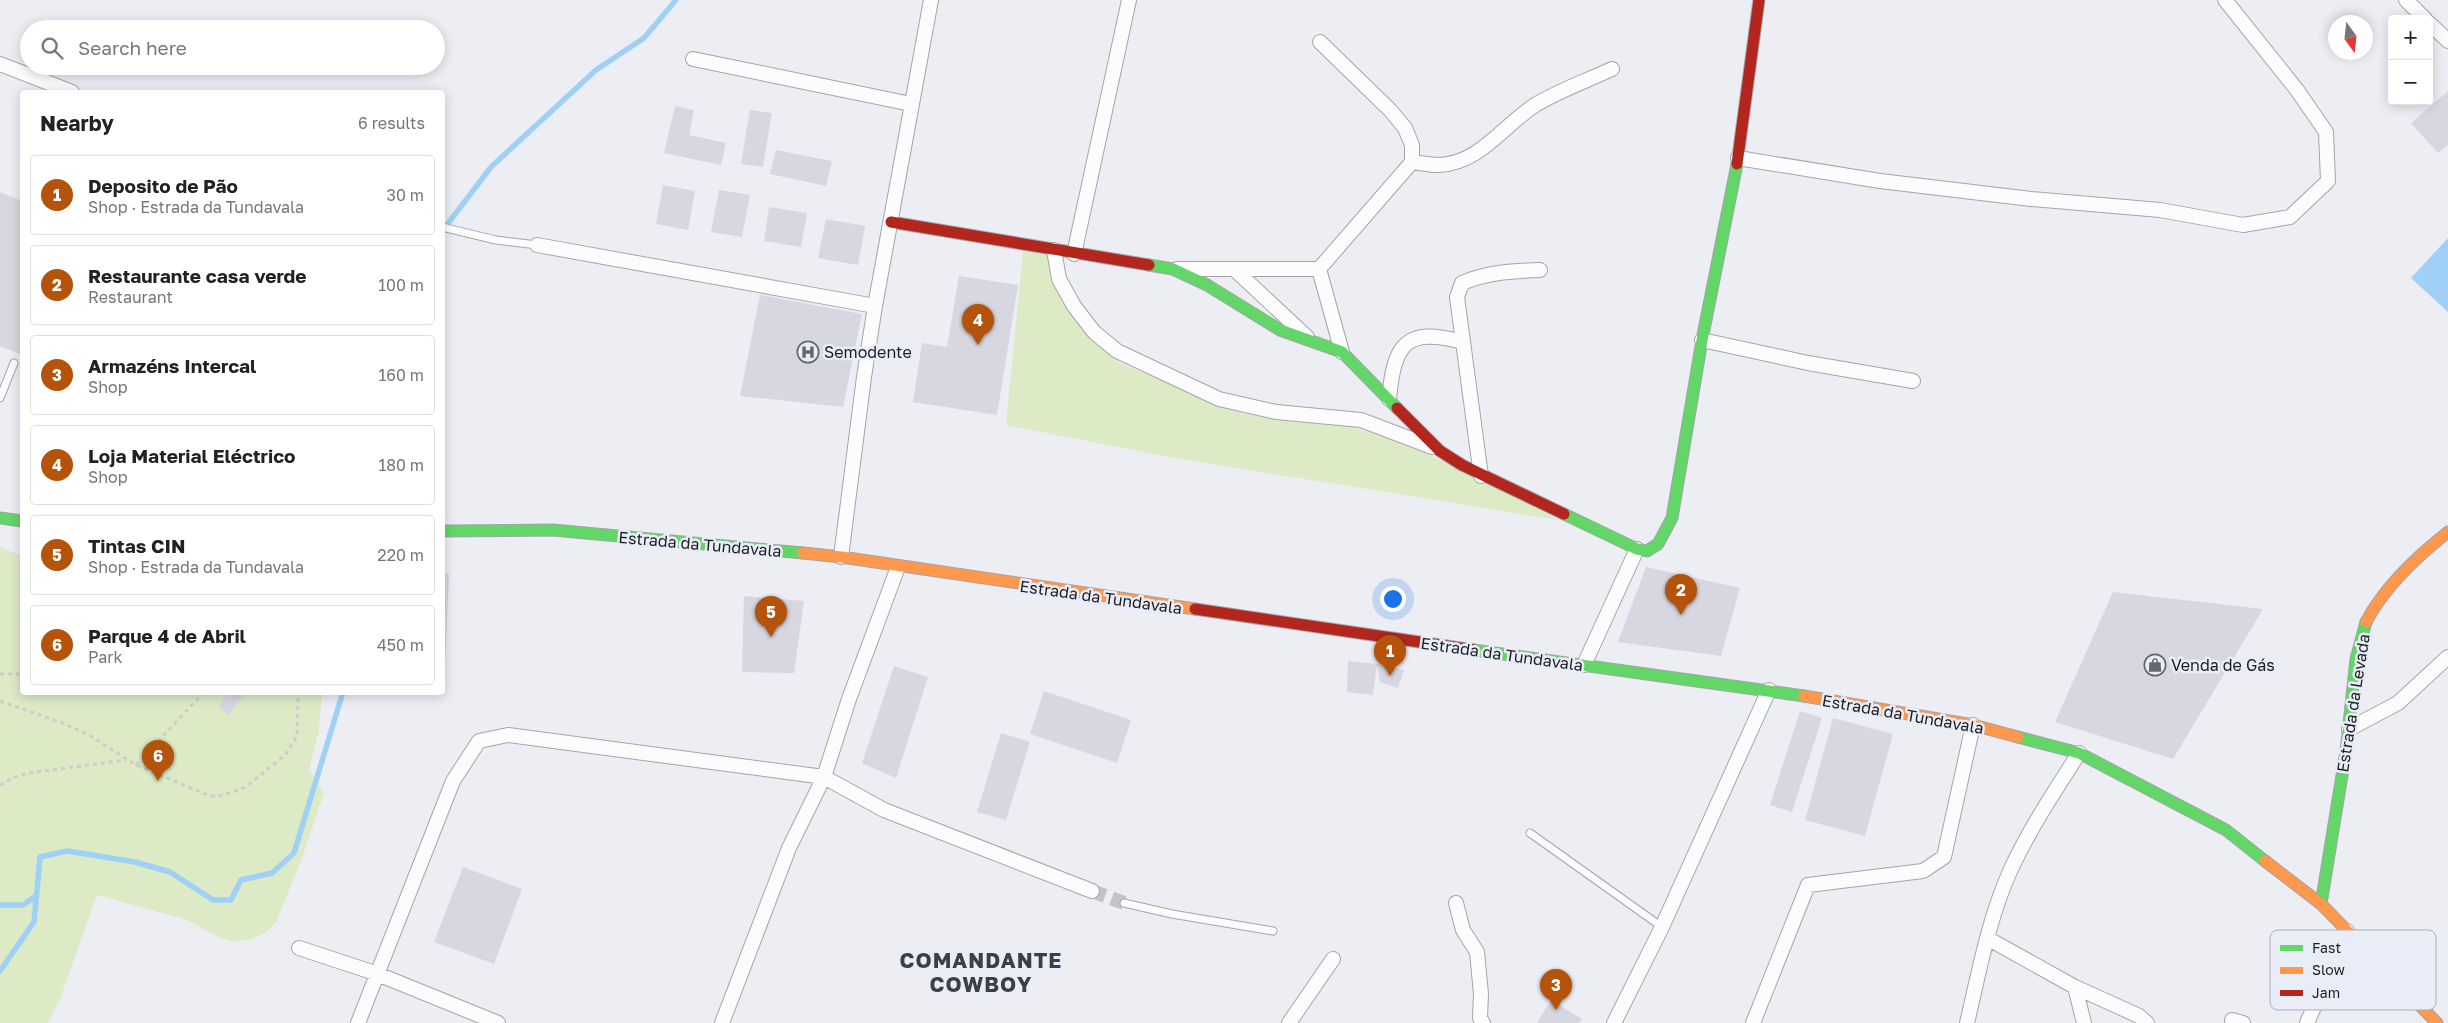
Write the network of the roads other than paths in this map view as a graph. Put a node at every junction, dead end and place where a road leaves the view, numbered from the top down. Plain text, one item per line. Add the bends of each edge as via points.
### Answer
1 (931, 0) edge
2 (1129, 0) edge
3 (1759, 0) edge
4 (2226, 0) edge
5 (2406, 0) edge
6 (2421, 15) edge
7 (2433, 27) edge
8 (2448, 41) edge
9 (1320, 42) dead end
10 (693, 59) dead end
11 (0, 64) edge
12 (1612, 69) dead end
13 (20, 72) edge
14 (28, 75) edge
15 (67, 90) edge
16 (911, 104) junction
17 (1738, 158) junction
18 (1412, 162) junction
19 (891, 222) junction
20 (445, 228) edge
21 (537, 246) joint
22 (1054, 250) junction
23 (1074, 254) junction
24 (1173, 269) junction
25 (1234, 269) junction
26 (1319, 269) junction
27 (1540, 270) dead end
28 (875, 306) junction
29 (1702, 340) junction
30 (1311, 341) junction
31 (1462, 342) junction
32 (1342, 352) junction
33 (14, 364) dead end
34 (1913, 381) dead end
35 (0, 398) edge
36 (1389, 399) junction
37 (1440, 450) junction
38 (1481, 476) junction
39 (0, 518) edge
40 (20, 521) edge
41 (445, 531) edge
42 (2448, 532) edge
43 (1637, 549) junction
44 (841, 557) junction
45 (898, 567) junction
46 (2448, 657) edge
47 (1584, 665) junction
48 (1769, 690) junction
49 (1973, 725) junction
50 (2349, 729) junction
51 (2079, 753) junction
52 (824, 777) junction
53 (1530, 833) dead end
54 (1092, 891) tunnel mouth
55 (1124, 903) tunnel mouth
56 (1456, 903) dead end
57 (2321, 904) junction
58 (1662, 927) junction
59 (2346, 930) edge
60 (1273, 931) dead end
61 (1987, 938) junction
62 (299, 948) dead end
63 (1333, 959) dead end
64 (376, 973) junction
65 (2075, 987) junction
66 (2313, 1010) edge
67 (2424, 1010) edge
68 (358, 1023) edge
69 (498, 1023) edge
70 (722, 1023) edge
71 (1289, 1023) edge
72 (1483, 1023) edge
73 (1614, 1023) edge
74 (1753, 1023) edge
75 (1967, 1023) edge
76 (2084, 1023) edge
77 (2147, 1023) edge
78 (2307, 1023) edge
79 (2437, 1023) edge

1 - 16 street
2 - 23 street
3 - 17 main road
4 - 17 street via 2326,132 2328,181 2290,217 2243,225 2160,210 2031,199
5 - 6 street
7 - 8 street
9 - 18 street via 1390,110 1404,128 1412,146
10 - 16 street
11 - 13 street
12 - 18 street via 1538,104 1470,156 1439,165
14 - 15 street
16 - 19 street
17 - 29 main road
18 - 26 street
19 - 22 main road
19 - 28 street
20 - 21 lane
21 - 28 street
22 - 23 main road
22 - 37 street via 1059,279 1074,306 1094,332 1117,351 1219,399 1276,412 1361,420
23 - 24 main road
24 - 25 street
24 - 30 main road via 1207,285 1280,330
25 - 26 street
25 - 30 street
26 - 32 street
27 - 31 street via 1503,271 1462,283 1457,297
28 - 44 street
29 - 34 street
29 - 43 main road via 1672,518 1658,544 1647,552
30 - 32 main road
31 - 36 street via 1437,335 1420,336 1409,343 1396,356
31 - 38 street
32 - 36 main road
33 - 35 lane
36 - 37 main road
37 - 38 main road
38 - 43 main road
39 - 40 main road
41 - 44 main road, Estrada da Tundavala via 553,530
42 - 50 main road, Estrada da Levada via 2389,588 2366,621 2357,655
43 - 47 street
44 - 45 main road, Estrada da Tundavala
45 - 47 main road, Estrada da Tundavala
45 - 52 street
46 - 50 street via 2398,703
47 - 48 main road, Estrada da Tundavala
48 - 49 main road, Estrada da Tundavala
48 - 58 street
49 - 51 main road, Estrada da Tundavala
49 - 74 street via 1944,857 1923,871 1808,885
50 - 57 main road, Estrada da Levada
51 - 57 main road, Estrada da Tundavala via 2226,830
51 - 61 street via 2038,818 2011,870
52 - 54 street via 884,810
52 - 64 street via 508,735 479,741 453,781
52 - 70 street via 789,848
53 - 58 lane
55 - 60 lane
56 - 72 street via 1464,930 1477,952 1480,1018
57 - 59 main road, Estrada da Tundavala
58 - 73 street
61 - 65 street
61 - 75 street
62 - 64 street
63 - 71 street
64 - 68 street
64 - 69 street
65 - 76 street
65 - 77 street via 2139,1016
66 - 78 street
67 - 79 main road, Estrada da Tundavala

